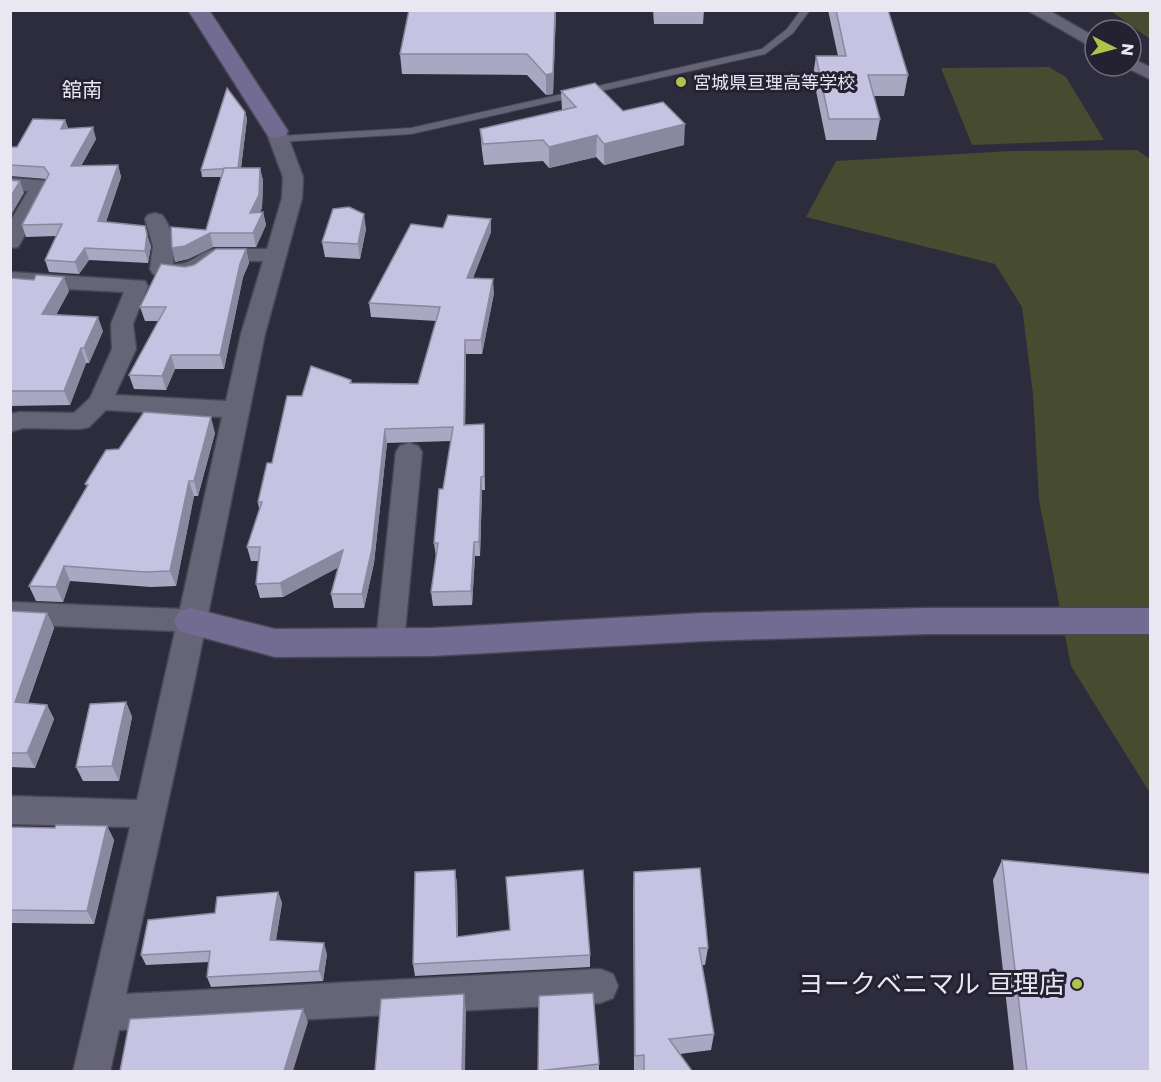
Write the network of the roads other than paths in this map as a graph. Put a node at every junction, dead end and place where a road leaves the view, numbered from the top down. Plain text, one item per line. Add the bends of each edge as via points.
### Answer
1 (198, 10) edge
2 (806, 10) edge
3 (1035, 10) edge
4 (1083, 37) edge
5 (277, 135) junction
6 (10, 183) edge
7 (156, 219) dead end
8 (10, 242) edge
9 (275, 255) junction
10 (10, 279) edge
11 (100, 402) junction
12 (236, 410) junction
13 (10, 424) edge
14 (409, 452) dead end
15 (10, 613) edge
16 (190, 621) junction
17 (1150, 621) edge
18 (390, 642) junction
19 (10, 810) edge
20 (150, 814) junction
21 (600, 986) dead end
22 (105, 1013) junction
23 (92, 1071) edge

1 - 5 street
2 - 5 lane via 790,31 765,51 411,131
3 - 4 street
5 - 9 street via 292,177 292,198
6 - 8 street via 41,185
7 - 9 street via 164,246 161,269 188,272 214,255
9 - 12 street
10 - 11 street via 137,286 122,324 124,349
11 - 12 street
11 - 13 street via 80,421 21,420
12 - 16 street
14 - 18 street
15 - 16 street
16 - 18 street via 275,643
16 - 20 street
17 - 18 street via 739,626
19 - 20 street
20 - 22 street
21 - 22 street
22 - 23 street

